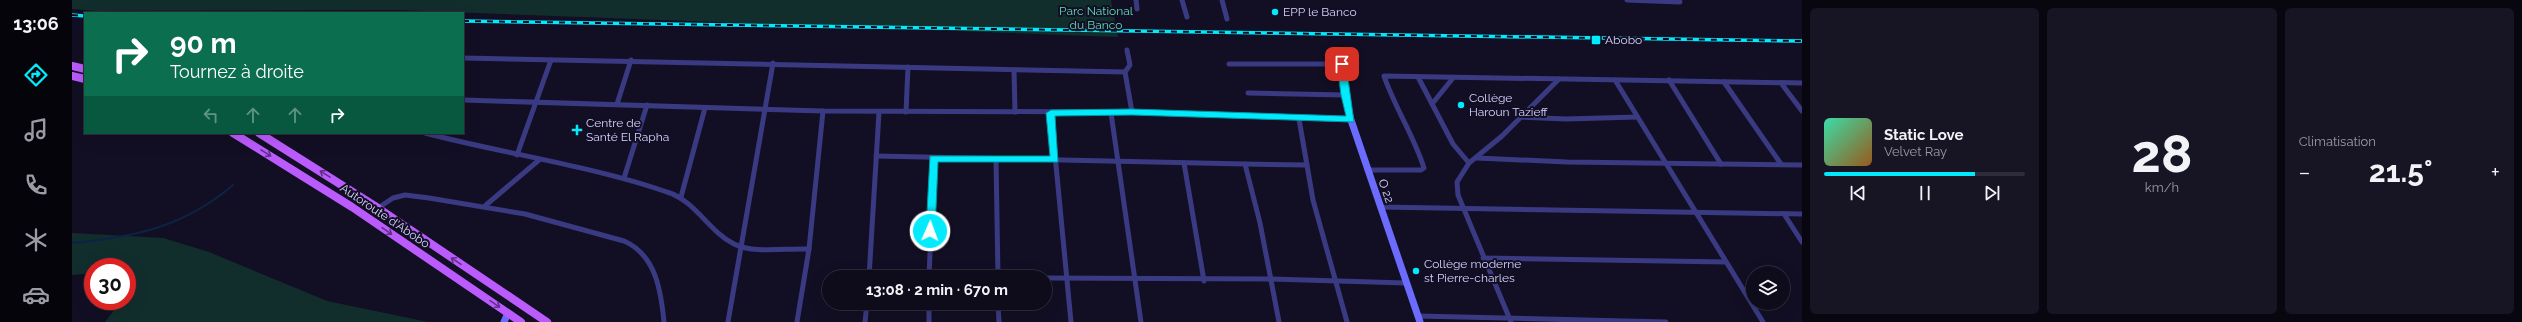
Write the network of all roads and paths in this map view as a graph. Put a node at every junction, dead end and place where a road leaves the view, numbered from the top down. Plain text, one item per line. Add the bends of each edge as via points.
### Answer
1 (1136, 0) edge
2 (1182, 0) edge
3 (1222, 0) edge
4 (1627, 0) edge
5 (1679, 0) edge
6 (1137, 9) dead end
7 (1187, 17) dead end
8 (1227, 19) dead end
9 (1127, 50) dead end
10 (464, 58) edge
11 (552, 60) junction
12 (631, 60) junction
13 (773, 64) junction
14 (1229, 64) dead end
15 (1342, 64) joint
16 (72, 66) edge
17 (908, 67) junction
18 (84, 69) edge
19 (1014, 70) junction
20 (1125, 72) junction
21 (72, 76) edge
22 (1418, 77) junction
23 (1453, 78) junction
24 (84, 79) edge
25 (1559, 79) junction
26 (1615, 80) junction
27 (1669, 80) junction
28 (1724, 82) junction
29 (1781, 83) junction
30 (1802, 83) edge
31 (1248, 93) dead end
32 (1345, 95) junction
33 (464, 100) edge
34 (537, 102) junction
35 (617, 104) junction
36 (1432, 104) junction
37 (646, 105) junction
38 (705, 108) junction
39 (764, 108) junction
40 (1802, 111) edge
41 (823, 112) junction
42 (879, 112) junction
43 (906, 112) junction
44 (1015, 112) junction
45 (1132, 112) junction
46 (1051, 113) junction
47 (1111, 113) junction
48 (1637, 116) junction
49 (1520, 117) junction
50 (1299, 119) junction
51 (1351, 120) junction
52 (234, 134) edge
53 (261, 134) edge
54 (429, 134) edge
55 (517, 155) junction
56 (876, 156) junction
57 (1477, 158) junction
58 (934, 159) junction
59 (996, 159) junction
60 (539, 160) junction
61 (1055, 160) junction
62 (1119, 162) junction
63 (1666, 162) junction
64 (1184, 163) junction
65 (1469, 163) junction
66 (1245, 164) junction
67 (1721, 164) junction
68 (1781, 164) junction
69 (1307, 165) junction
70 (1802, 165) edge
71 (1367, 170) junction
72 (624, 178) junction
73 (681, 197) junction
74 (486, 205) junction
75 (378, 208) junction
76 (1380, 208) junction
77 (1464, 208) junction
78 (1695, 212) junction
79 (1784, 214) junction
80 (1802, 214) edge
81 (1802, 242) edge
82 (741, 247) junction
83 (809, 249) junction
84 (1483, 258) junction
85 (1726, 262) junction
86 (869, 270) edge
87 (929, 270) edge
88 (998, 270) edge
89 (1052, 278) edge
90 (1068, 278) junction
91 (1271, 279) junction
92 (1136, 280) junction
93 (1336, 280) junction
94 (1204, 281) junction
95 (1406, 283) junction
96 (866, 310) edge
97 (929, 310) edge
98 (998, 310) edge
99 (508, 313) junction
100 (1419, 319) edge
101 (1510, 320) edge
102 (504, 322) edge
103 (521, 322) edge
104 (547, 322) edge
105 (664, 322) edge
106 (728, 322) edge
107 (797, 322) edge
108 (865, 322) edge
109 (929, 322) edge
110 (999, 322) edge
111 (1071, 322) edge
112 (1141, 322) edge
113 (1279, 322) edge
114 (1347, 322) edge
115 (1666, 322) edge
116 (1763, 322) edge

1 - 6 street
2 - 7 street
3 - 8 street
4 - 5 street via 1680,2
9 - 20 street via 1130,65
10 - 11 street
11 - 12 street
11 - 34 street
12 - 13 street
12 - 35 street
13 - 17 street
13 - 39 street
14 - 15 street
15 - 32 street, O 22
16 - 18 main road
17 - 19 street
17 - 43 street
19 - 20 street
19 - 44 street
20 - 45 street
21 - 24 main road
22 - 23 street
22 - 36 street
22 - 71 street via 1384,76 1392,100 1419,152 1424,168
23 - 25 street
23 - 36 street
25 - 26 street
25 - 49 street
26 - 27 street
26 - 48 street
27 - 28 street
27 - 67 street
28 - 29 street
28 - 68 street
29 - 30 street
29 - 40 street
31 - 32 street
32 - 51 street, O 22
33 - 34 street
34 - 35 street
34 - 55 street
35 - 37 street
36 - 65 street via 1452,144
37 - 38 street
37 - 72 street
38 - 39 street
38 - 73 street
39 - 41 street
39 - 82 street
41 - 42 street
41 - 83 street
42 - 43 street
42 - 56 street
43 - 44 street
44 - 46 street
45 - 47 street
45 - 50 street
46 - 47 street
46 - 61 street
47 - 62 street
48 - 49 street via 1566,119
48 - 63 street
49 - 57 street
50 - 51 street
50 - 69 street
51 - 71 street, O 22
52 -> 99 main road, Autoroute d'Abobo via 352,207
75 -> 53 main road
54 - 55 street via 491,151
55 - 60 street
56 - 58 street
56 - 86 street
57 - 63 street via 1567,162
57 - 65 street
58 - 59 street
58 - 87 street
59 - 61 street
59 - 88 street
60 - 72 street
60 - 74 street
61 - 62 street
61 - 90 street
62 - 64 street
62 - 92 street
63 - 67 street
63 - 78 street
64 - 66 street
64 - 94 street
65 - 77 street via 1457,182 1458,195
66 - 69 street
66 - 91 street
67 - 68 street
68 - 70 street
69 - 93 street
71 - 76 street, O 22
72 - 73 street
73 - 82 street via 730,242
74 - 75 street via 405,195 393,198
74 - 105 street via 606,235 637,248 656,274
104 -> 75 main road
76 - 77 street
76 - 95 street, O 22
77 - 78 street
77 - 84 street
78 - 79 street
78 - 85 street
79 - 80 street
79 - 81 street
82 - 83 street
82 - 106 street
83 - 107 street
84 - 85 street
84 - 101 street
85 - 116 street
89 - 90 street
90 - 92 street
90 - 111 street
91 - 93 street
91 - 94 street
91 - 113 street
92 - 94 street
92 - 112 street
93 - 95 street
93 - 114 street
95 - 100 street, O 22
96 - 108 street
97 - 109 street
98 - 110 street
99 - 102 street
99 - 103 main road, Autoroute d'Abobo
100 - 101 street
101 - 115 street

